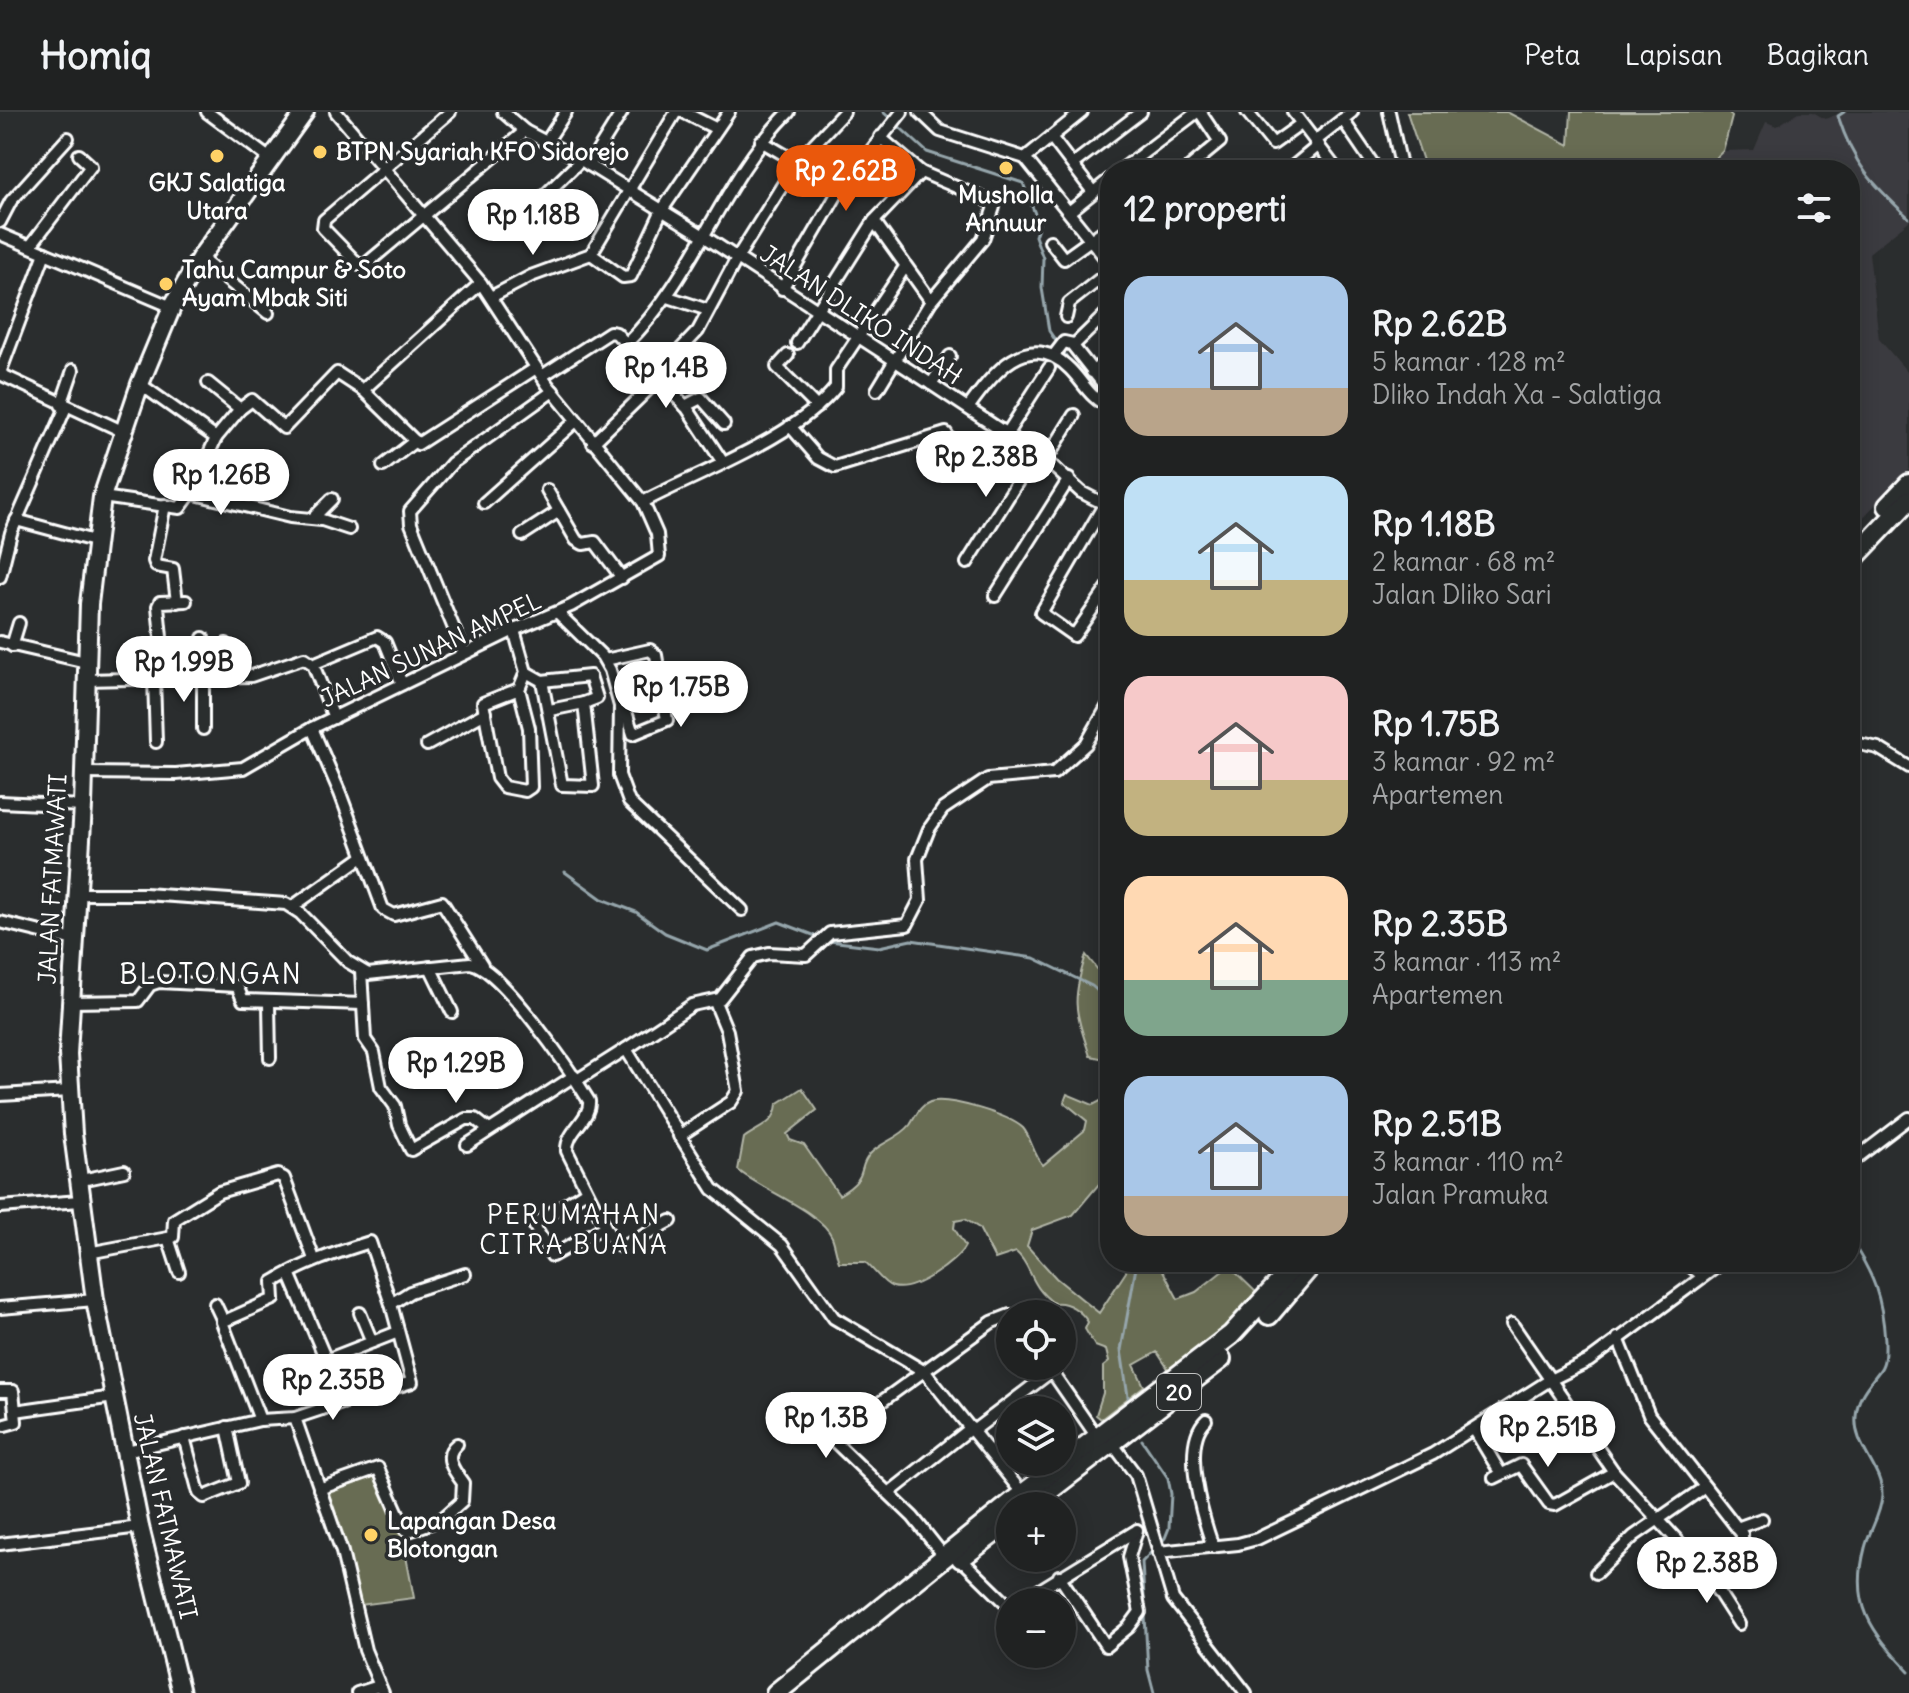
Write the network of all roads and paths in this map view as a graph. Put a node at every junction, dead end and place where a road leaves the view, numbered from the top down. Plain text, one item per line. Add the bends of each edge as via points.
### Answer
1 (207, 112) edge
2 (305, 112) edge
3 (336, 112) edge
4 (450, 112) edge
5 (503, 112) edge
6 (566, 112) edge
7 (622, 112) edge
8 (676, 112) edge
9 (683, 112) edge
10 (729, 112) edge
11 (789, 112) edge
12 (844, 112) edge
13 (920, 112) edge
14 (1082, 112) edge
15 (1141, 112) edge
16 (1198, 112) edge
17 (1247, 112) edge
18 (1293, 112) edge
19 (1352, 112) edge
20 (1389, 112) edge
21 (896, 118) edge
22 (1343, 120) junction
23 (1301, 124) junction
24 (715, 128) junction
25 (525, 131) junction
26 (880, 137) junction
27 (1051, 137) junction
28 (68, 138) dead end
29 (547, 141) junction
30 (761, 141) junction
31 (1317, 143) junction
32 (79, 155) dead end
33 (1025, 158) junction
34 (1134, 160) edge
35 (1198, 160) edge
36 (1299, 160) edge
37 (1330, 160) edge
38 (1370, 160) edge
39 (1400, 160) edge
40 (273, 161) junction
41 (797, 162) junction
42 (585, 163) junction
43 (1073, 164) junction
44 (384, 169) junction
45 (921, 172) junction
46 (1100, 187) edge
47 (629, 191) junction
48 (1093, 192) junction
49 (542, 198) dead end
50 (662, 210) junction
51 (1069, 212) junction
52 (425, 217) junction
53 (874, 221) junction
54 (0, 222) edge
55 (1100, 233) edge
56 (0, 234) edge
57 (702, 235) junction
58 (1090, 240) junction
59 (1050, 241) dead end
60 (31, 245) junction
61 (1100, 252) edge
62 (45, 253) junction
63 (591, 254) junction
64 (200, 258) junction
65 (737, 258) junction
66 (905, 267) junction
67 (1100, 279) edge
68 (481, 283) junction
69 (782, 289) junction
70 (491, 297) junction
71 (668, 297) junction
72 (931, 301) junction
73 (172, 307) junction
74 (708, 310) junction
75 (818, 312) junction
76 (268, 313) dead end
77 (1066, 317) dead end
78 (1100, 318) edge
79 (858, 337) junction
80 (627, 343) junction
81 (797, 343) dead end
82 (1062, 347) junction
83 (788, 355) dead end
84 (950, 356) dead end
85 (895, 362) junction
86 (1100, 365) edge
87 (1049, 368) dead end
88 (73, 370) dead end
89 (539, 372) junction
90 (1092, 372) junction
91 (1, 376) edge
92 (659, 376) junction
93 (1100, 381) edge
94 (208, 383) dead end
95 (140, 384) junction
96 (931, 384) junction
97 (363, 390) junction
98 (877, 390) dead end
99 (553, 391) junction
100 (1100, 402) edge
101 (64, 406) junction
102 (685, 406) junction
103 (817, 407) junction
104 (968, 408) junction
105 (240, 409) junction
106 (1074, 415) dead end
107 (576, 421) junction
108 (724, 424) dead end
109 (790, 426) junction
110 (122, 431) junction
111 (1004, 433) junction
112 (216, 438) junction
113 (415, 441) junction
114 (593, 443) junction
115 (1035, 454) junction
116 (1046, 460) junction
117 (722, 461) junction
118 (383, 466) dead end
119 (1069, 479) junction
120 (1909, 484) edge
121 (547, 490) dead end
122 (191, 493) junction
123 (102, 497) junction
124 (332, 499) dead end
125 (1909, 500) edge
126 (643, 502) junction
127 (1100, 502) edge
128 (484, 503) dead end
129 (165, 505) junction
130 (559, 511) junction
131 (1100, 517) edge
132 (313, 518) junction
133 (16, 520) junction
134 (349, 529) dead end
135 (522, 535) dead end
136 (1860, 535) edge
137 (94, 541) junction
138 (1860, 551) edge
139 (967, 563) dead end
140 (0, 577) edge
141 (622, 578) junction
142 (995, 596) dead end
143 (1100, 598) edge
144 (558, 613) junction
145 (19, 623) dead end
146 (514, 630) junction
147 (203, 638) dead end
148 (0, 642) edge
149 (226, 644) dead end
150 (12, 646) junction
151 (464, 653) junction
152 (609, 660) junction
153 (86, 662) junction
154 (313, 664) junction
155 (526, 672) junction
156 (224, 677) junction
157 (154, 678) junction
158 (201, 678) junction
159 (86, 680) junction
160 (542, 681) junction
161 (402, 684) junction
162 (519, 689) junction
163 (584, 703) junction
164 (550, 710) junction
165 (485, 713) junction
166 (334, 718) junction
167 (1100, 720) edge
168 (312, 728) junction
169 (203, 729) dead end
170 (156, 742) dead end
171 (1860, 744) edge
172 (427, 745) dead end
173 (1909, 767) edge
174 (84, 773) junction
175 (0, 802) edge
176 (83, 806) junction
177 (361, 858) junction
178 (78, 894) junction
179 (292, 907) junction
180 (742, 910) dead end
181 (0, 922) edge
182 (74, 940) junction
183 (482, 965) junction
184 (430, 967) junction
185 (361, 971) junction
186 (70, 1002) junction
187 (715, 1002) junction
188 (269, 1003) junction
189 (363, 1004) junction
190 (452, 1012) dead end
191 (626, 1049) junction
192 (270, 1058) dead end
193 (575, 1078) junction
194 (70, 1091) junction
195 (0, 1095) edge
196 (1909, 1118) edge
197 (489, 1130) junction
198 (679, 1136) junction
199 (467, 1145) dead end
200 (1860, 1155) edge
201 (124, 1171) dead end
202 (77, 1181) junction
203 (585, 1192) junction
204 (80, 1201) junction
205 (0, 1207) edge
206 (671, 1221) dead end
207 (604, 1227) junction
208 (168, 1238) junction
209 (88, 1253) junction
210 (314, 1259) junction
211 (179, 1272) dead end
212 (1289, 1272) edge
213 (1306, 1272) edge
214 (1698, 1272) edge
215 (1709, 1272) edge
216 (289, 1273) junction
217 (465, 1274) dead end
218 (1703, 1276) junction
219 (95, 1300) junction
220 (215, 1304) dead end
221 (391, 1304) junction
222 (0, 1308) edge
223 (360, 1313) dead end
224 (996, 1320) edge
225 (223, 1321) junction
226 (1512, 1324) dead end
227 (398, 1332) junction
228 (1618, 1338) junction
229 (372, 1342) junction
230 (326, 1360) junction
231 (1204, 1364) junction
232 (925, 1372) junction
233 (1036, 1380) edge
234 (1058, 1380) edge
235 (1550, 1380) junction
236 (0, 1391) edge
237 (114, 1397) junction
238 (322, 1409) junction
239 (15, 1411) junction
240 (295, 1418) junction
241 (260, 1420) junction
242 (1206, 1420) dead end
243 (5, 1425) dead end
244 (227, 1427) junction
245 (1474, 1429) junction
246 (972, 1430) junction
247 (184, 1437) junction
248 (1104, 1443) junction
249 (457, 1444) dead end
250 (126, 1451) junction
251 (1614, 1472) junction
252 (1705, 1487) junction
253 (319, 1489) junction
254 (1020, 1492) edge
255 (1037, 1492) edge
256 (889, 1493) junction
257 (1659, 1517) junction
258 (1762, 1519) dead end
259 (1149, 1522) junction
260 (996, 1523) edge
261 (140, 1527) junction
262 (1737, 1528) junction
263 (996, 1530) edge
264 (1137, 1530) junction
265 (0, 1544) edge
266 (1156, 1547) junction
267 (1213, 1547) junction
268 (952, 1557) junction
269 (1703, 1568) junction
270 (1596, 1573) dead end
271 (1059, 1576) junction
272 (1041, 1588) edge
273 (996, 1595) edge
274 (1739, 1624) dead end
275 (381, 1690) edge
276 (181, 1693) edge
277 (357, 1693) edge
278 (776, 1693) edge
279 (795, 1693) edge
280 (1246, 1693) edge

1 - 40 street
2 - 40 main road, JALAN FATMAWATI
3 - 44 street
4 - 44 street
5 - 25 street, JALAN DLIKO INDAH
6 - 29 street
7 - 42 street
8 - 47 street
9 - 24 street
10 - 24 street
11 - 30 street
12 - 41 street
13 - 33 street via 940,131
14 - 27 street
15 - 43 street
16 - 34 street
16 - 35 street via 1220,142
17 - 23 street via 1273,144
18 - 23 street
19 - 22 street
20 - 39 street
21 - 26 street
22 - 31 street
22 - 38 street
23 - 31 street
24 - 50 street
25 - 29 street, JALAN DLIKO INDAH
25 - 52 street
26 - 45 street
26 - 69 street via 840,189
27 - 33 street
27 - 43 street
28 - 54 street via 11,201
29 - 42 street, JALAN DLIKO INDAH
30 - 41 street
30 - 57 street
31 - 36 street
31 - 37 street
32 - 60 street via 91,166
33 - 51 street
40 - 64 main road, JALAN FATMAWATI
41 - 65 street
42 - 47 street, JALAN DLIKO INDAH
42 - 49 street
43 - 48 street
44 - 52 street
44 - 52 street via 324,220 323,228 361,265
45 - 53 street
45 - 72 street via 994,207 983,239
46 - 48 street
47 - 50 street, JALAN DLIKO INDAH
47 - 63 street
48 - 51 street
50 - 57 street, JALAN DLIKO INDAH
50 - 63 street via 631,276 623,277
51 - 58 street
52 - 68 street
53 - 66 street
53 - 75 street
55 - 58 street
56 - 60 street
57 - 65 street, JALAN DLIKO INDAH
57 - 71 street
58 - 59 street via 1064,259
58 - 61 street
60 - 62 street
62 - 73 street
62 - 91 street
63 - 70 street
64 - 73 main road, JALAN FATMAWATI
64 - 76 street
65 - 69 street, JALAN DLIKO INDAH
65 - 74 street
66 - 72 street
66 - 79 street
67 - 77 street via 1065,307
68 - 70 street
68 - 97 street
69 - 75 street, JALAN DLIKO INDAH
70 - 89 street
71 - 74 street
71 - 80 street
72 - 85 street
73 - 95 main road, JALAN FATMAWATI
74 - 92 street via 698,331
75 - 79 street, JALAN DLIKO INDAH
75 - 81 street
78 - 82 street
79 - 85 street, JALAN DLIKO INDAH
79 - 103 street via 835,372 835,389
80 - 89 street via 610,332
80 - 92 street
82 - 90 street
82 - 100 street
82 - 104 street via 1001,367
83 - 103 street via 777,367
84 - 96 street
85 - 96 street, JALAN DLIKO INDAH
85 - 98 street
86 - 90 street
87 - 111 street
88 - 101 street
89 - 99 street
89 - 113 street via 420,443
90 - 93 street
91 - 101 street
92 - 102 street
92 - 114 street
94 - 105 street
95 - 110 main road, JALAN FATMAWATI
95 - 112 street
96 - 104 street, JALAN DLIKO INDAH
97 - 105 street via 337,373 284,428 252,400
97 - 113 street
99 - 107 street
99 - 151 street via 452,463 410,511
101 - 110 street
101 - 133 street
102 - 108 street via 701,398
102 - 117 street
103 - 109 street
104 - 111 street, JALAN DLIKO INDAH
105 - 112 street
106 - 116 street
107 - 114 street
107 - 128 street
109 - 111 street via 818,458 835,467 946,433 956,451 987,453
109 - 117 street
110 - 123 main road, JALAN FATMAWATI
111 - 115 street, JALAN DLIKO INDAH
112 - 122 street
113 - 118 street
114 - 126 street
115 - 116 street, JALAN DLIKO INDAH
115 - 139 street
116 - 119 street, JALAN DLIKO INDAH
117 - 126 street
119 - 127 street, JALAN DLIKO INDAH
119 - 142 street
120 - 136 highway
121 - 130 street
122 - 129 street via 182,507
122 - 132 street
123 - 129 street
123 - 137 main road, JALAN FATMAWATI
124 - 132 street
125 - 138 highway
126 - 141 street, JALAN SUNAN AMPEL via 660,546 659,558
129 - 157 street via 154,561 173,571 182,602 158,606 161,637
130 - 135 street
130 - 141 street via 576,540 595,542
131 - 143 street via 1041,613 1074,636
132 - 134 street
133 - 137 street
133 - 140 street
137 - 153 main road, JALAN FATMAWATI
141 - 144 street, JALAN SUNAN AMPEL
144 - 146 street, JALAN SUNAN AMPEL
144 - 152 street
145 - 150 street
146 - 151 street, JALAN SUNAN AMPEL
146 - 155 street
147 - 158 street
148 - 150 street
149 - 156 street
150 - 153 street
151 - 161 street, JALAN SUNAN AMPEL
152 - 152 street via 632,733 666,721 654,652
152 - 180 street via 620,706 617,758 629,802
153 - 159 main road, JALAN FATMAWATI
154 - 156 street via 304,658 260,674
154 - 161 street via 377,637 385,642
154 - 166 street
155 - 160 street
155 - 162 street
156 - 158 street
157 - 158 street
157 - 159 street
157 - 170 street
158 - 169 street
159 - 174 main road, JALAN FATMAWATI
160 - 163 street via 589,675 597,698
160 - 164 street
161 - 166 street, JALAN SUNAN AMPEL
162 - 165 street via 485,700
162 - 165 street via 532,758 527,791 498,782
163 - 164 street
163 - 164 street via 593,786 562,785
165 - 172 street
166 - 168 street, JALAN SUNAN AMPEL
167 - 187 street via 1086,744 1054,773 988,779 943,809 917,859 920,900 909,924 832,932 804,955 753,957
168 - 174 street, JALAN SUNAN AMPEL via 233,770
168 - 177 street
171 - 173 street via 1878,748
174 - 176 main road, JALAN FATMAWATI
175 - 176 street
176 - 178 main road, JALAN FATMAWATI
177 - 179 street
177 - 183 street via 383,909 389,914 442,902
178 - 179 street via 161,895
178 - 182 main road, JALAN FATMAWATI
179 - 185 street
181 - 182 street
182 - 186 main road, JALAN FATMAWATI
183 - 184 street
183 - 193 street
184 - 185 street
184 - 190 street
185 - 189 street
186 - 188 street via 138,1001 159,982 237,986 243,1000
186 - 194 main road, JALAN FATMAWATI
187 - 191 street via 692,1005
187 - 198 street via 724,1018 738,1091 731,1102
188 - 189 street
188 - 192 street
189 - 197 street via 365,1039 411,1150 466,1119
191 - 193 street
191 - 198 street
193 - 197 street
193 - 203 street via 590,1108 566,1144
194 - 195 street
194 - 202 main road, JALAN FATMAWATI
196 - 200 street
197 - 199 street
198 - 232 street via 722,1198 794,1257 834,1318
201 - 202 street
202 - 204 main road, JALAN FATMAWATI
203 - 207 street
203 - 207 street via 535,1227 552,1256
204 - 205 street
204 - 209 main road, JALAN FATMAWATI
206 - 207 street via 622,1247
208 - 209 street
208 - 210 street via 175,1235 174,1220 219,1192 278,1175 284,1178
208 - 211 street
209 - 219 main road, JALAN FATMAWATI
210 - 216 street
210 - 221 street via 370,1242
212 - 231 highway, 20
213 - 231 highway, 20 via 1265,1320
214 - 218 street
215 - 218 street
216 - 225 street via 273,1282 274,1299
216 - 230 street
217 - 221 street
218 - 228 street
219 - 222 street
219 - 237 main road, JALAN FATMAWATI
220 - 225 street
221 - 227 street
223 - 229 street
224 - 232 street
225 - 241 street
226 - 235 street
227 - 229 street
227 - 238 street via 412,1382
228 - 235 street via 1589,1361
228 - 252 street via 1649,1415
229 - 230 street
230 - 238 street via 311,1367
231 - 248 highway, 20
232 - 246 street
232 - 256 street via 860,1417 836,1443
233 - 246 street
234 - 248 street
235 - 245 street
235 - 251 street
236 - 239 street via 13,1391
237 - 239 street
237 - 250 main road, JALAN FATMAWATI
238 - 240 street
239 - 243 street via 16,1422
240 - 241 street
240 - 253 street
241 - 244 street
242 - 267 street via 1200,1425 1195,1455 1196,1488
244 - 247 street
244 - 247 street via 239,1483 204,1497
245 - 251 street via 1498,1476 1525,1467 1549,1504
245 - 267 street via 1298,1521 1257,1539
246 - 254 street
246 - 256 street
247 - 250 street
248 - 255 highway, 20
248 - 259 street via 1136,1475
249 - 253 street via 451,1468 463,1483 462,1501 442,1519 409,1531 378,1468
250 - 261 main road, JALAN FATMAWATI
251 - 257 street
252 - 257 street
252 - 262 street
253 - 275 street
256 - 268 street
257 - 269 street
257 - 270 street
258 - 262 street
259 - 264 street
259 - 266 street
260 - 268 highway, 20
261 - 265 street
261 - 276 main road, JALAN FATMAWATI
262 - 269 street via 1742,1543 1720,1562
263 - 268 highway, 20
264 - 271 street
264 - 271 street via 1129,1557 1140,1612 1106,1646
266 - 267 street
266 - 280 street via 1179,1608
268 - 273 street
268 - 278 highway, 20
268 - 279 highway, 20
269 - 274 street
271 - 272 street
275 - 277 street

